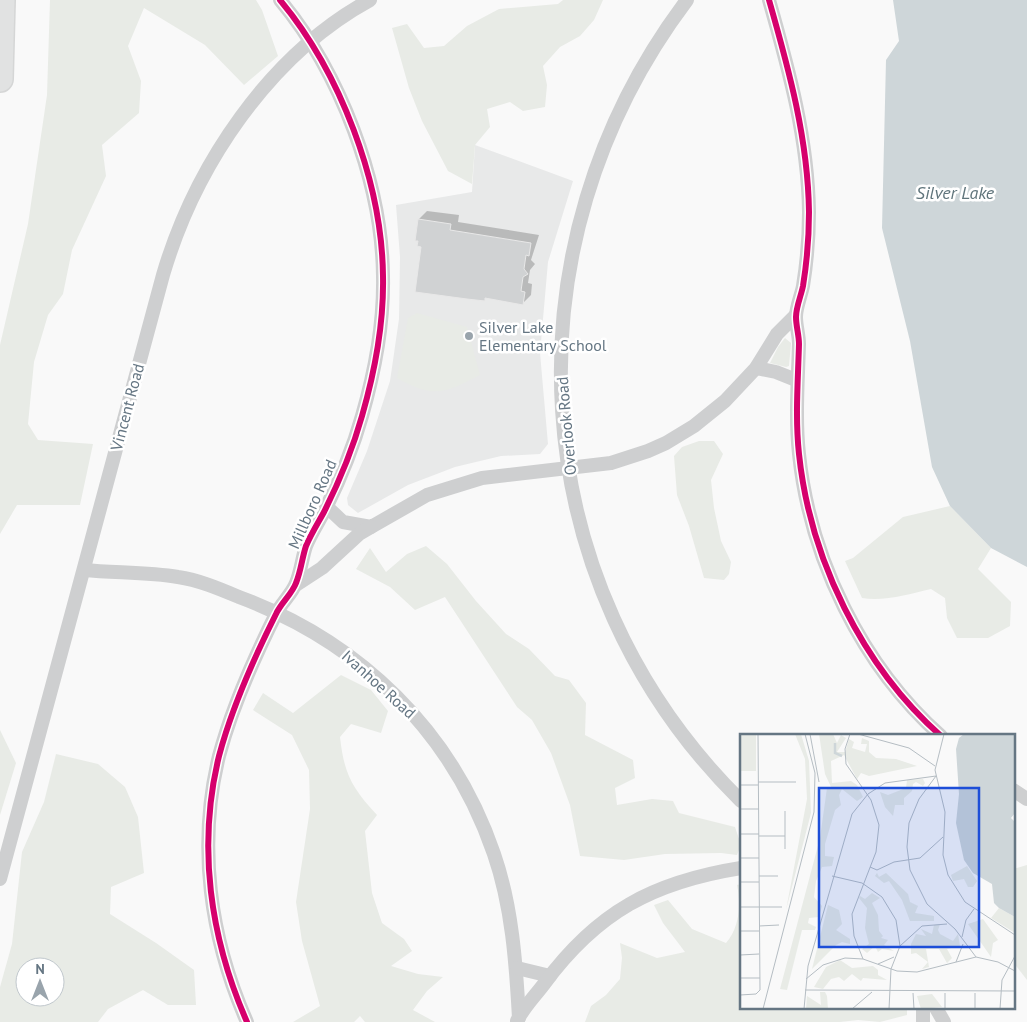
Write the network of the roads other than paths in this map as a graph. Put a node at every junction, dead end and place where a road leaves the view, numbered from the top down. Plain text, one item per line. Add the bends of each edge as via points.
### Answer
1 (2, 0) edge
2 (280, 0) edge
3 (370, 0) edge
4 (687, 0) edge
5 (768, 0) edge
6 (310, 42) junction
7 (0, 79) edge
8 (796, 315) junction
9 (756, 368) junction
10 (796, 380) junction
11 (568, 468) junction
12 (326, 506) junction
13 (371, 527) junction
14 (84, 570) junction
15 (296, 585) junction
16 (277, 611) junction
17 (939, 734) edge
18 (1014, 791) edge
19 (1027, 799) edge
20 (740, 800) edge
21 (740, 868) edge
22 (0, 880) edge
23 (516, 968) junction
24 (550, 976) junction
25 (937, 1010) edge
26 (518, 1020) edge
27 (247, 1022) edge
28 (944, 1022) edge

1 - 7 highway
2 - 6 street, Millboro Road
3 - 6 street, Vincent Road via 341,17
4 - 11 street, Overlook Road via 657,42 616,115 578,225 569,270 561,353 562,417
5 - 8 street via 794,91 806,155 808,243
6 - 12 street, Millboro Road via 331,80 359,149 378,213 384,278 381,323 370,387 353,442
6 - 14 street, Vincent Road via 252,102 226,138 185,211 163,275
8 - 9 street via 777,334
8 - 10 street via 799,342
9 - 10 street
9 - 11 street via 712,412 666,443 611,463
10 - 17 street via 802,479 824,560 848,614 870,651 893,683
11 - 13 street via 492,476 446,489 409,504
11 - 20 street, Overlook Road via 586,546 610,610 646,684 685,740
12 - 13 street via 343,522
12 - 15 street, Millboro Road via 306,547
13 - 15 street
14 - 16 street, Ivanhoe Road via 179,577
14 - 22 street, Vincent Road
15 - 16 street, Millboro Road
16 - 23 street, Ivanhoe Road via 316,631 374,675 417,718 442,752 480,820 494,853 509,917
16 - 27 street, Millboro Road via 231,715 219,758 210,813 208,859 214,923 226,969
18 - 19 street
21 - 24 street via 679,881 633,901 585,936
23 - 24 street
23 - 26 street, Ivanhoe Road
24 - 26 street
25 - 28 street

